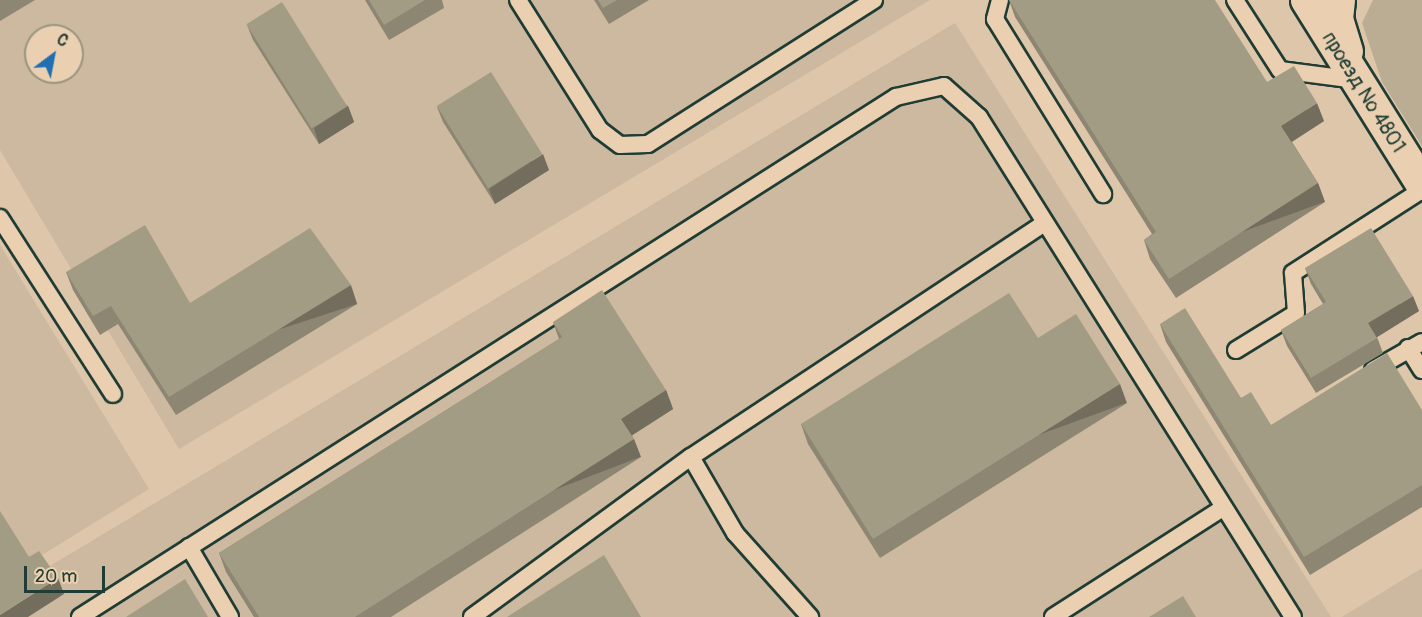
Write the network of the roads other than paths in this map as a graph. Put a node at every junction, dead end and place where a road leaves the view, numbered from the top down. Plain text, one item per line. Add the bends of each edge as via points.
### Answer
1 (518, 0) edge
2 (874, 0) edge
3 (1000, 0) edge
4 (1235, 0) edge
5 (1307, 0) edge
6 (1339, 0) edge
7 (1356, 80) junction
8 (1422, 184) edge
9 (1422, 189) edge
10 (1103, 194) dead end
11 (0, 218) edge
12 (1045, 223) junction
13 (1415, 345) edge
14 (1236, 350) dead end
15 (1422, 370) edge
16 (1360, 378) edge
17 (113, 394) dead end
18 (690, 457) junction
19 (1223, 508) junction
20 (189, 547) junction
21 (80, 617) edge
22 (230, 617) edge
23 (472, 617) edge
24 (810, 617) edge
25 (1053, 617) edge
26 (1293, 617) edge

1 - 2 lane via 600,130 620,144 648,144
3 - 10 lane via 994,19
4 - 7 lane via 1280,70
5 - 7 street, проезд № 4801
6 - 7 street via 1337,19
7 - 8 street, проезд № 4801
9 - 14 lane via 1293,273 1296,313
11 - 17 lane
12 - 18 lane
12 - 19 lane
12 - 20 lane via 979,117 945,86 896,97
13 - 15 lane
13 - 16 lane
18 - 23 lane
18 - 24 lane via 735,533
19 - 25 lane
19 - 26 lane
20 - 21 lane
20 - 22 lane

